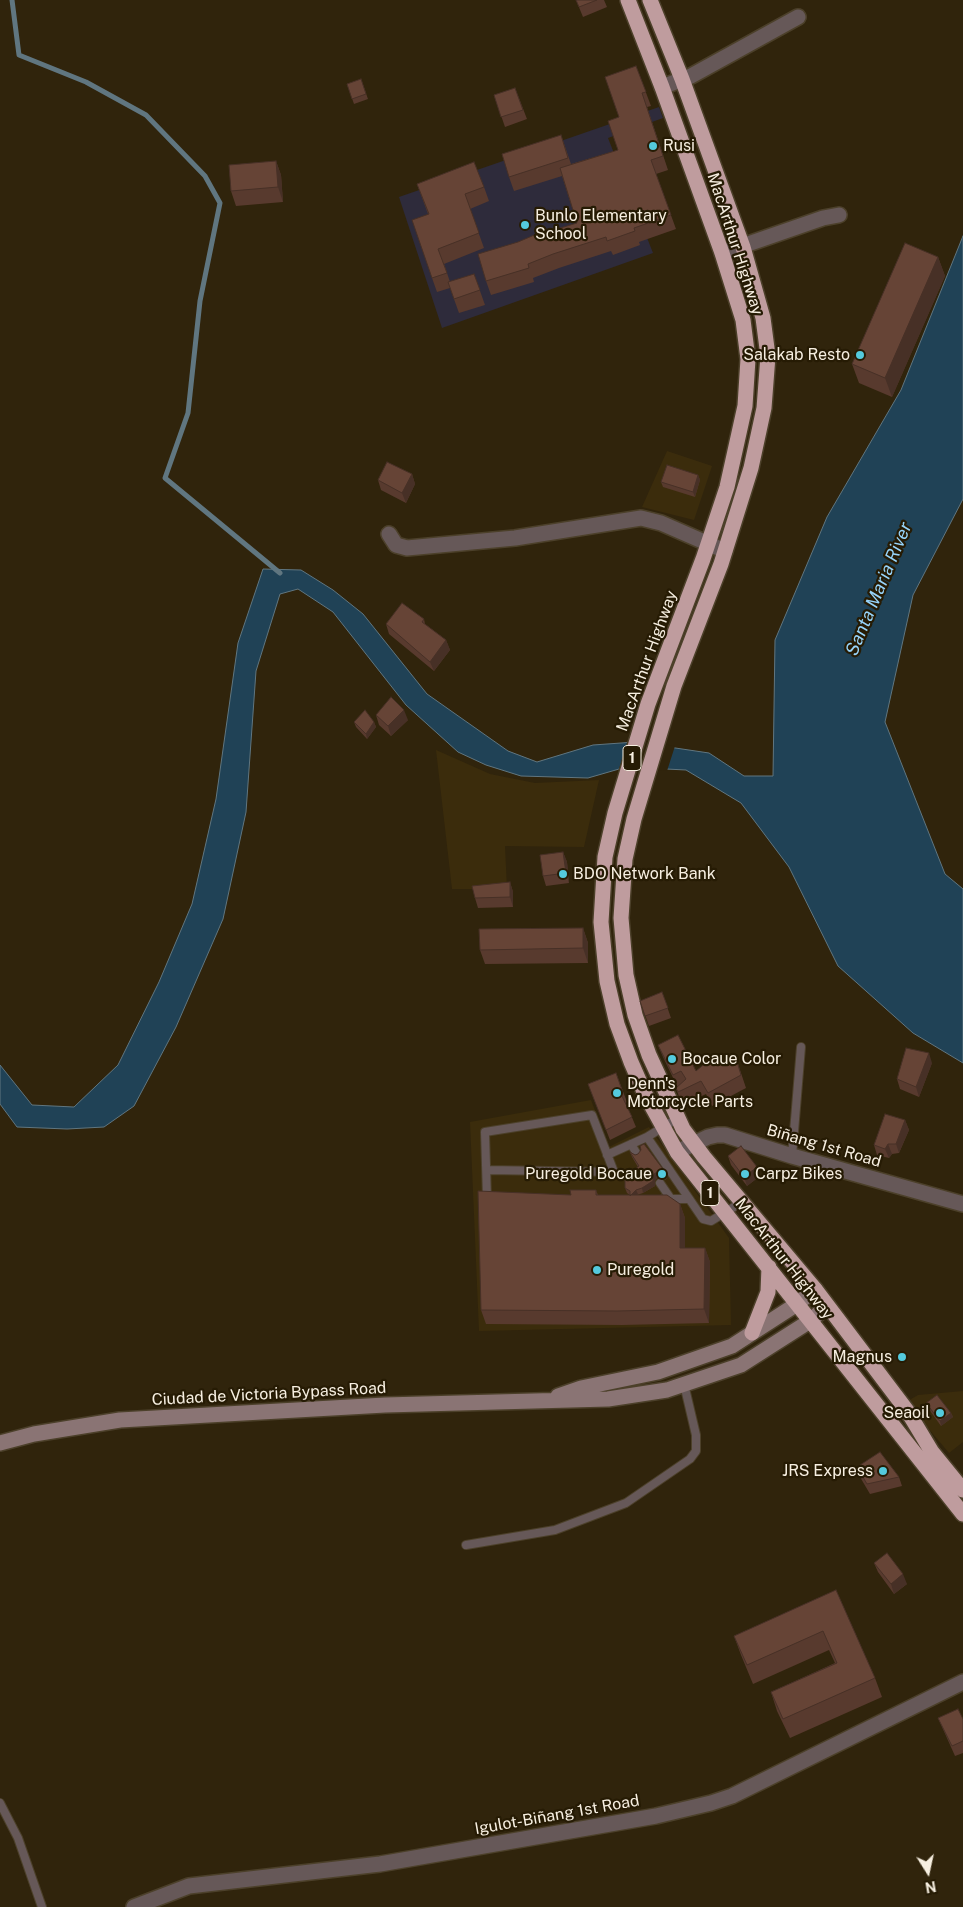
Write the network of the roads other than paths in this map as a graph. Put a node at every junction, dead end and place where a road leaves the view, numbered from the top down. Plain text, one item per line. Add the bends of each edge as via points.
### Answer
1 (628, 0) edge
2 (650, 0) edge
3 (798, 17) dead end
4 (682, 79) junction
5 (662, 86) junction
6 (839, 215) dead end
7 (743, 247) junction
8 (722, 253) junction
9 (389, 534) dead end
10 (708, 544) junction
11 (725, 551) junction
12 (801, 1047) dead end
13 (678, 1118) junction
14 (663, 1127) junction
15 (647, 1137) junction
16 (693, 1143) junction
17 (631, 1144) junction
18 (678, 1152) junction
19 (607, 1154) junction
20 (637, 1154) edge
21 (792, 1156) junction
22 (487, 1170) junction
23 (660, 1183) dead end
24 (496, 1198) edge
25 (651, 1199) edge
26 (671, 1200) junction
27 (689, 1200) junction
28 (742, 1202) junction
29 (963, 1204) edge
30 (726, 1213) junction
31 (769, 1267) junction
32 (815, 1289) junction
33 (797, 1304) junction
34 (827, 1306) junction
35 (810, 1321) junction
36 (752, 1333) junction
37 (684, 1384) junction
38 (542, 1401) junction
39 (0, 1443) edge
40 (963, 1490) edge
41 (963, 1514) edge
42 (466, 1546) dead end
43 (963, 1682) edge
44 (0, 1803) edge
45 (42, 1907) edge
46 (134, 1907) edge

1 - 5 highway, MacArthur Highway / 1
2 - 4 highway, MacArthur Highway / 1
3 - 4 street
4 - 5 street
4 - 7 highway, MacArthur Highway / 1
5 - 8 highway, MacArthur Highway / 1
6 - 7 street
7 - 8 street
7 - 11 highway, MacArthur Highway / 1 via 763,318 768,356 766,393 751,468
8 - 10 highway, MacArthur Highway / 1 via 743,320 748,359 739,440
9 - 10 street via 396,545 407,548 515,538 641,518 661,523
10 - 11 street
10 - 14 highway, MacArthur Highway / 1 via 648,704 605,857 601,922 607,981 617,1024 631,1062
11 - 13 highway, MacArthur Highway / 1 via 667,709 634,819 622,887 622,944 635,1015
12 - 21 lane
13 - 14 lane
13 - 16 highway, MacArthur Highway / 1
14 - 15 lane
14 - 18 highway, MacArthur Highway / 1
15 - 17 lane
15 - 27 lane
16 - 18 street, Biñang 1st Road
16 - 21 street, Biñang 1st Road via 725,1135
16 - 28 highway, MacArthur Highway / 1
17 - 19 lane
17 - 20 lane
18 - 30 highway, MacArthur Highway / 1
19 - 22 lane via 614,1172
19 - 22 lane via 592,1116 485,1132
21 - 29 street, Biñang 1st Road
22 - 24 lane via 487,1198
23 - 26 lane
25 - 26 lane
26 - 27 lane
27 - 30 lane via 703,1219 711,1222
28 - 30 lane
28 - 32 highway, MacArthur Highway / 1
30 - 31 highway, MacArthur Highway / 1
31 - 33 highway, MacArthur Highway / 1
31 - 36 highway via 768,1292
32 - 33 main road, Ciudad de Victoria Bypass Road
32 - 34 highway, MacArthur Highway / 1
33 - 35 highway, MacArthur Highway / 1
33 - 36 main road, Ciudad de Victoria Bypass Road
34 - 35 main road, Ciudad de Victoria Bypass Road
34 - 40 highway, MacArthur Highway / 1
35 - 37 main road, Ciudad de Victoria Bypass Road via 741,1365
35 - 41 highway, MacArthur Highway / 1
36 - 38 main road, Ciudad de Victoria Bypass Road via 732,1346 658,1372 581,1388
37 - 38 main road, Ciudad de Victoria Bypass Road via 667,1390 608,1399
37 - 42 lane via 696,1435 696,1451 690,1459 626,1502 564,1527
38 - 39 main road, Ciudad de Victoria Bypass Road via 384,1405 120,1420
43 - 46 street, Igulot-Biñang 1st Road via 732,1796 711,1803 646,1818 380,1864 189,1886
44 - 45 lane via 18,1838

